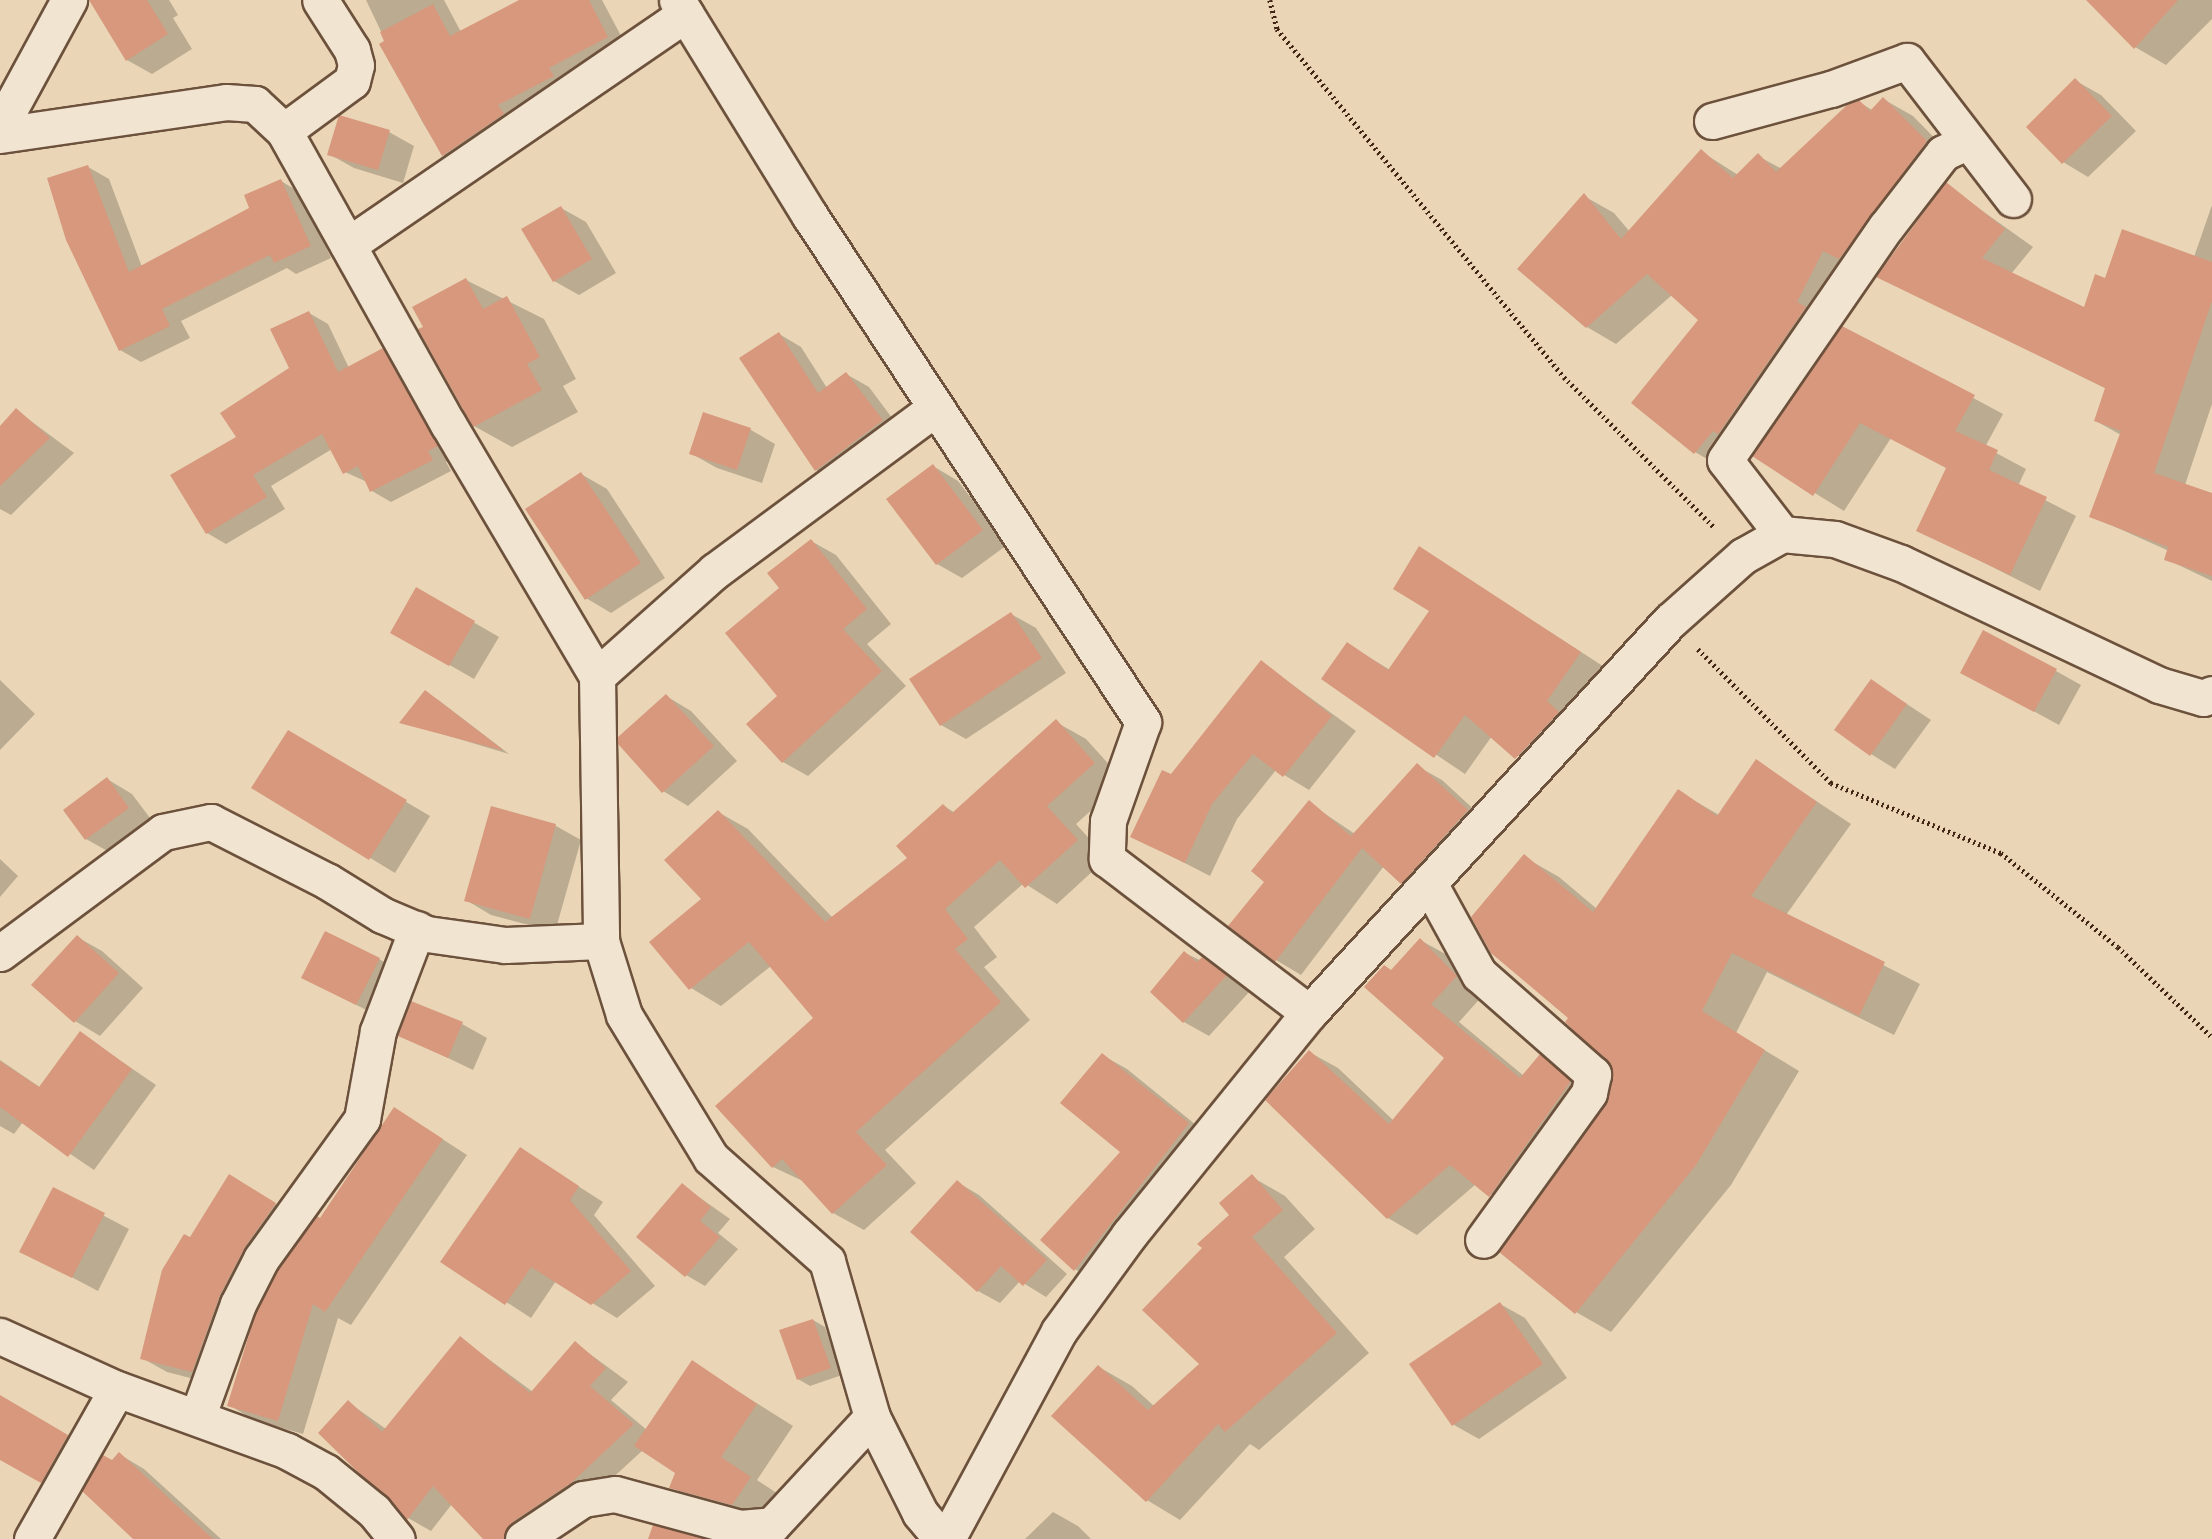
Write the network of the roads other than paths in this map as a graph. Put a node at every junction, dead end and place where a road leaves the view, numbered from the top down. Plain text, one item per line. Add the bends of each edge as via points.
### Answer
1 (69, 0) edge
2 (320, 0) edge
3 (681, 7) edge
4 (1712, 121) dead end
5 (0, 127) edge
6 (284, 131) junction
7 (0, 135) edge
8 (1967, 142) junction
9 (2013, 199) dead end
10 (348, 245) junction
11 (935, 408) junction
12 (1782, 534) junction
13 (597, 676) junction
14 (2212, 694) edge
15 (1430, 886) junction
16 (417, 929) junction
17 (601, 941) junction
18 (0, 953) edge
19 (1309, 1013) junction
20 (1483, 1240) dead end
21 (0, 1336) edge
22 (117, 1389) junction
23 (198, 1416) junction
24 (872, 1417) junction
25 (32, 1539) edge
26 (397, 1539) edge
27 (523, 1539) edge
28 (945, 1539) edge

1 - 5 street
2 - 6 street via 352,50 356,65 352,80
3 - 10 street
3 - 11 street
4 - 8 street via 1831,89 1908,61
6 - 7 street via 255,104 226,102
6 - 10 street
8 - 9 street
8 - 12 street via 1943,153 1886,227 1725,460
10 - 13 street
11 - 13 street via 715,571
11 - 19 street via 1143,722 1108,821 1107,859
12 - 14 street via 1835,540 1900,563 2159,685 2203,698
12 - 15 street via 1743,556 1670,621
13 - 17 street
15 - 19 street
15 - 20 street via 1479,974 1594,1074 1589,1093
16 - 17 street via 454,941 505,945
16 - 18 street via 382,915 327,881 211,822 163,832
16 - 23 street via 377,1031 362,1119 261,1259 238,1304
17 - 24 street via 624,1015 711,1158 827,1261
19 - 28 street via 1129,1235 1059,1331
21 - 22 street
22 - 23 street
22 - 25 street
23 - 26 street via 326,1472 374,1511
24 - 27 street via 772,1525 740,1528 615,1494 583,1499
24 - 28 street via 920,1513

